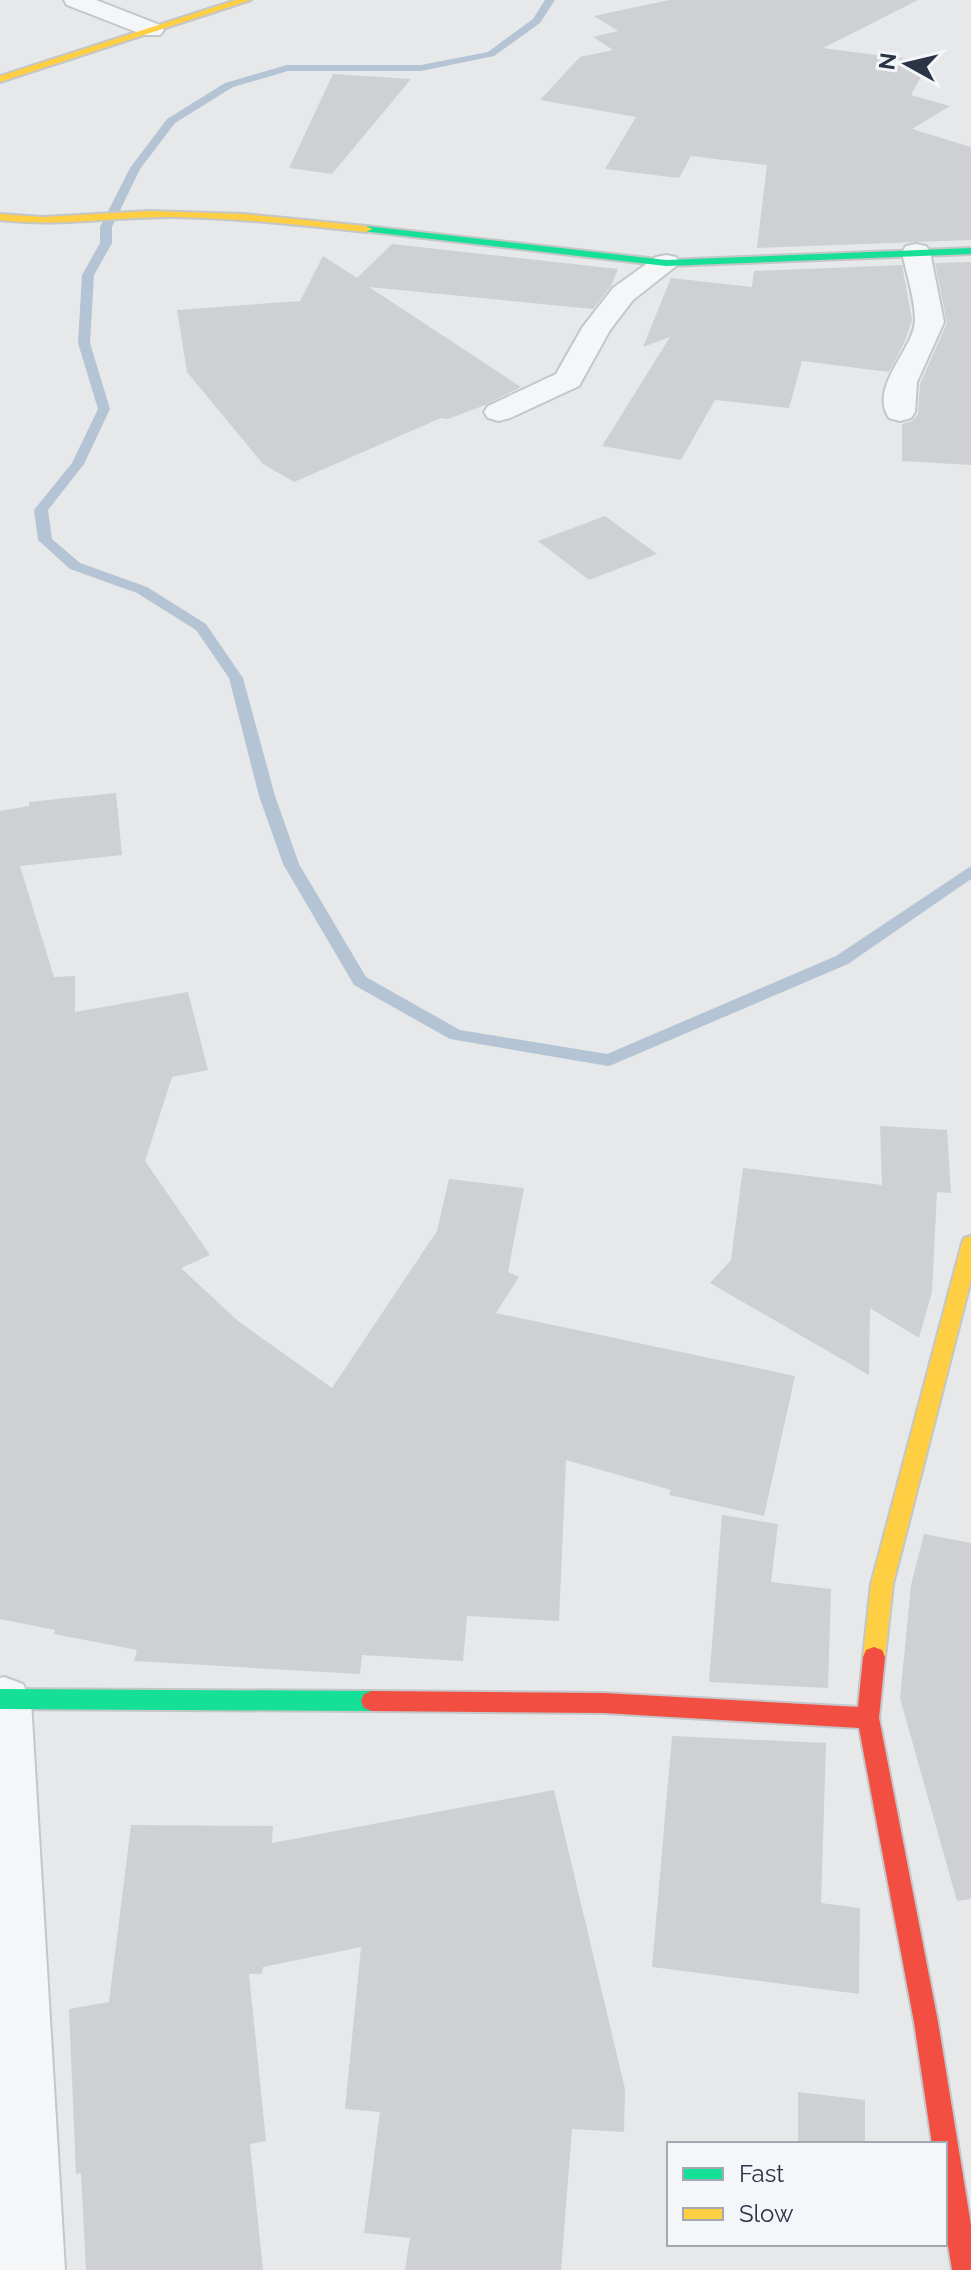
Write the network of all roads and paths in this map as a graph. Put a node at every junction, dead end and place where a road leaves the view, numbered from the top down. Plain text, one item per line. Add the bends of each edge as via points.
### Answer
1 (75, 0) edge
2 (246, 0) edge
3 (152, 30) junction
4 (0, 79) edge
5 (0, 217) edge
6 (971, 251) edge
7 (916, 252) junction
8 (666, 263) junction
9 (499, 412) dead end
10 (900, 412) dead end
11 (971, 1243) edge
12 (2, 1700) edge
13 (868, 1718) junction
14 (945, 2142) edge
15 (947, 2156) edge
16 (32, 2270) edge
17 (965, 2270) edge

1 - 3 street
2 - 3 street
3 - 4 street
5 - 8 street via 32,222 169,214 297,221
6 - 7 street
7 - 8 street
7 - 10 street via 930,322 902,382
8 - 9 street via 623,294 568,380
11 - 13 street via 882,1584
12 - 13 street via 604,1703
12 - 16 street
13 - 14 street
15 - 17 street

